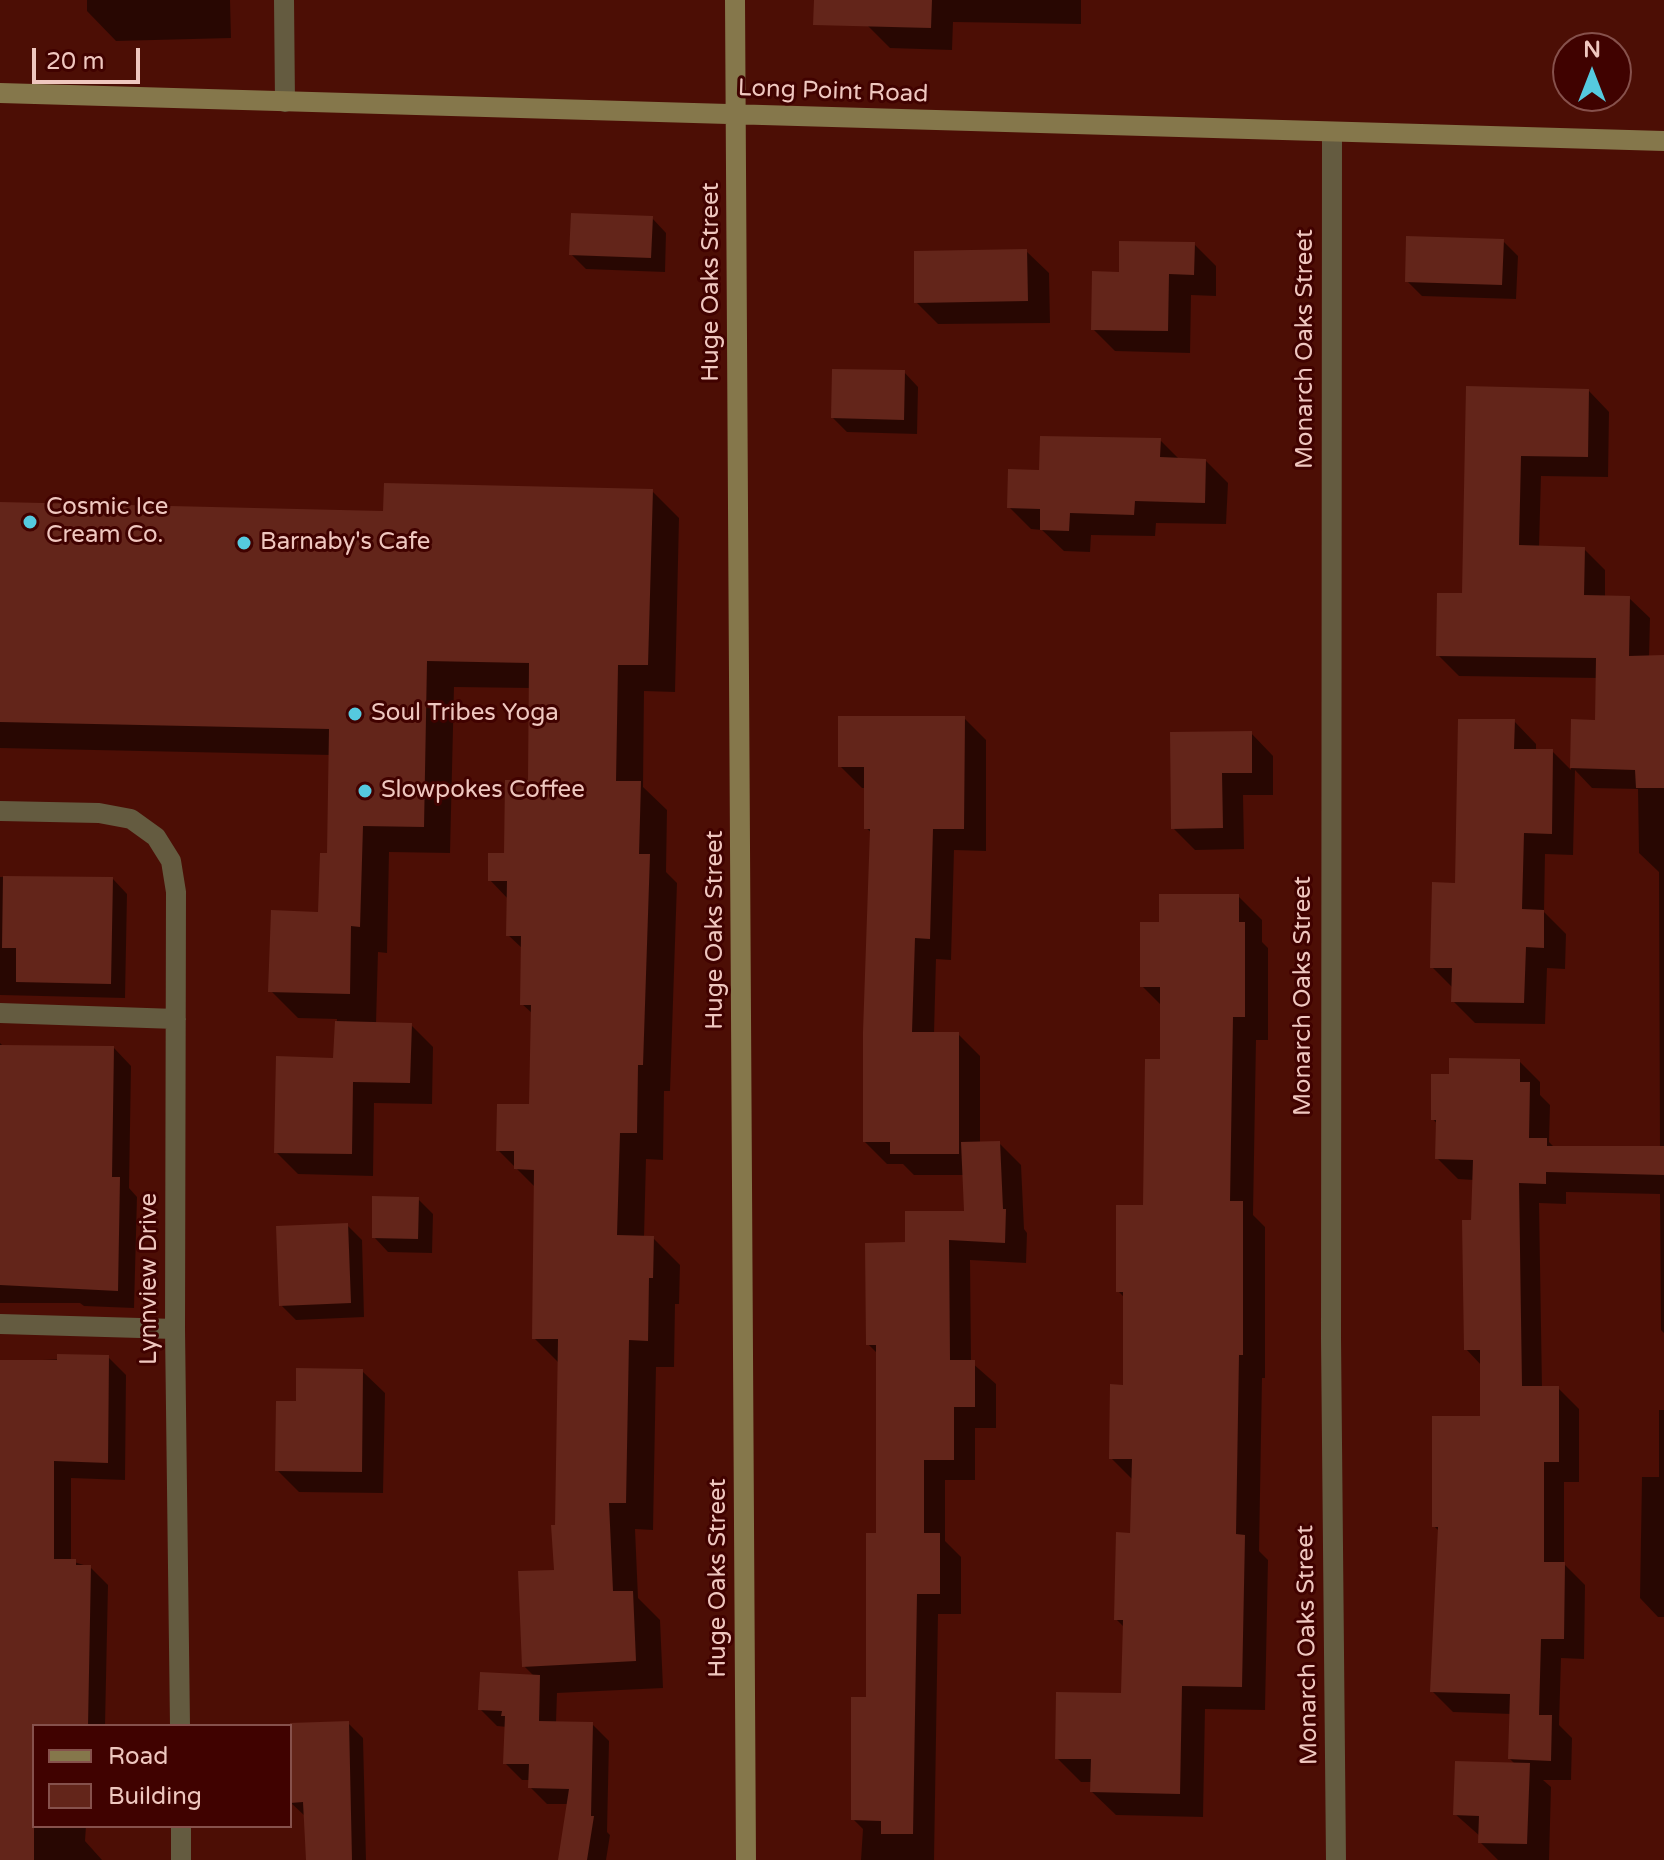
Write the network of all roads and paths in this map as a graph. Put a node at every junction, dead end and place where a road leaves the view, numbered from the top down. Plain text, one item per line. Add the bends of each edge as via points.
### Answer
1 (284, 0) edge
2 (735, 0) edge
3 (0, 93) edge
4 (285, 102) junction
5 (737, 116) junction
6 (1332, 133) junction
7 (1664, 141) edge
8 (0, 811) edge
9 (0, 1013) edge
10 (176, 1019) junction
11 (0, 1324) edge
12 (175, 1329) junction
13 (180, 1724) edge
14 (181, 1828) edge
15 (181, 1860) edge
16 (746, 1860) edge
17 (1336, 1860) edge

1 - 4 street
2 - 5 street, Huge Oaks Street
3 - 4 street, Long Point Road
4 - 5 street, Long Point Road
5 - 6 street, Long Point Road
5 - 16 street, Huge Oaks Street
6 - 7 street, Long Point Road
6 - 17 street, Monarch Oaks Street
8 - 10 street, Lynnview Drive via 99,813 131,819 156,837 171,861 176,892
9 - 10 street
10 - 12 street, Lynnview Drive
11 - 12 street
12 - 13 street, Lynnview Drive
14 - 15 street

